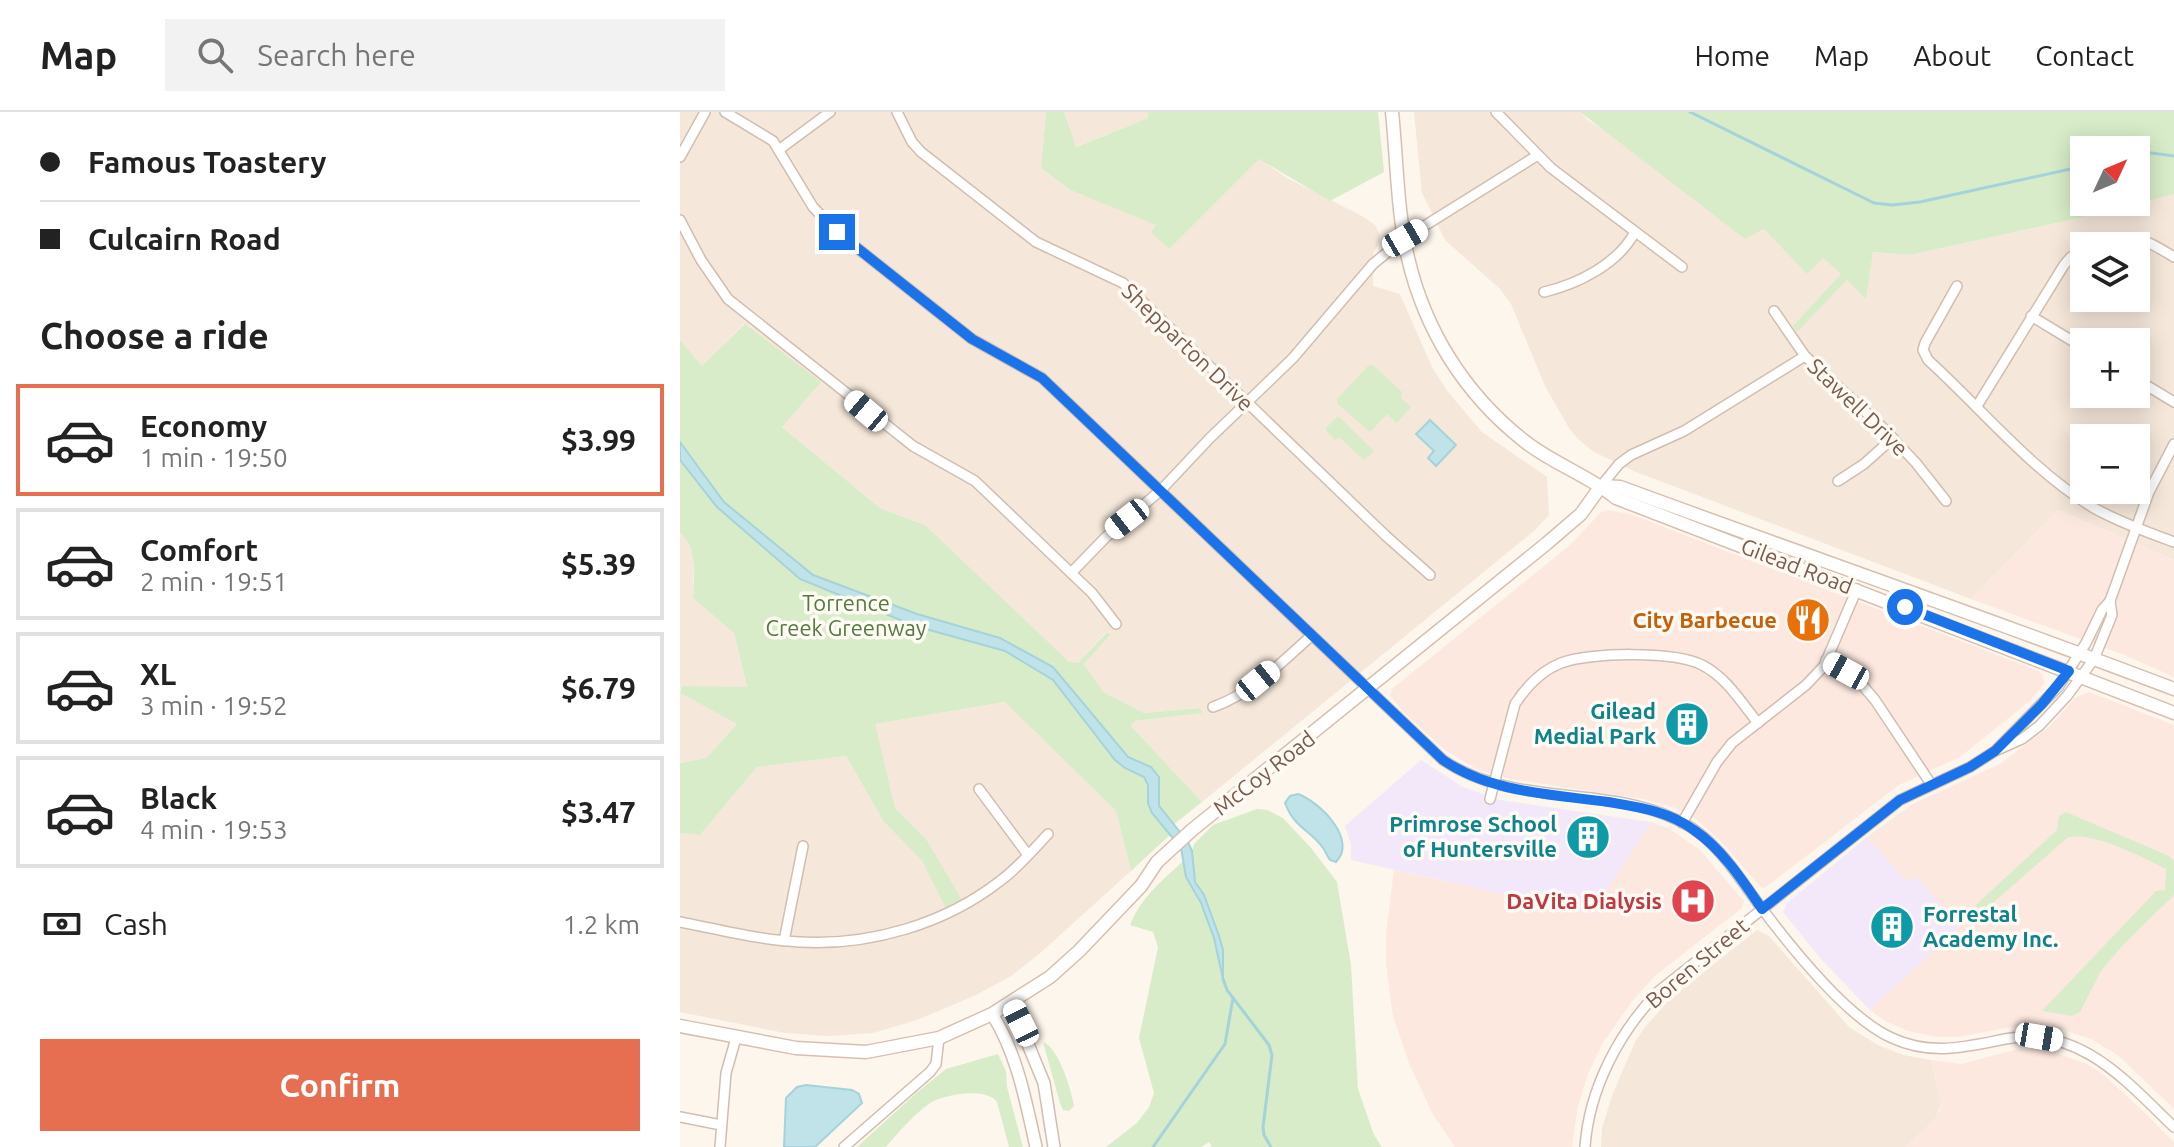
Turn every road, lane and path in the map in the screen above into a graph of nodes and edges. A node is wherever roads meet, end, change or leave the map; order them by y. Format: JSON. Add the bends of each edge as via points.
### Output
{"nodes":[{"id":1,"x":705,"y":112,"type":"edge"},
{"id":2,"x":725,"y":112,"type":"edge"},
{"id":3,"x":830,"y":112,"type":"edge"},
{"id":4,"x":897,"y":112,"type":"edge"},
{"id":5,"x":1392,"y":112,"type":"edge"},
{"id":6,"x":1496,"y":112,"type":"edge"},
{"id":7,"x":780,"y":149,"type":"junction"},
{"id":8,"x":1538,"y":155,"type":"junction"},
{"id":9,"x":680,"y":157,"type":"edge"},
{"id":10,"x":680,"y":220,"type":"edge"},
{"id":11,"x":1635,"y":232,"type":"junction"},
{"id":12,"x":1405,"y":238,"type":"junction"},
{"id":13,"x":2150,"y":244,"type":"edge"},
{"id":14,"x":2174,"y":257,"type":"edge"},
{"id":15,"x":2070,"y":258,"type":"edge"},
{"id":16,"x":1682,"y":267,"type":"dead end"},
{"id":17,"x":1957,"y":286,"type":"dead end"},
{"id":18,"x":1544,"y":292,"type":"dead end"},
{"id":19,"x":1774,"y":311,"type":"dead end"},
{"id":20,"x":2031,"y":316,"type":"junction"},
{"id":21,"x":2070,"y":340,"type":"edge"},
{"id":22,"x":1805,"y":356,"type":"junction"},
{"id":23,"x":2150,"y":387,"type":"edge"},
{"id":24,"x":1246,"y":402,"type":"junction"},
{"id":25,"x":2174,"y":402,"type":"edge"},
{"id":26,"x":1977,"y":406,"type":"junction"},
{"id":27,"x":1893,"y":438,"type":"junction"},
{"id":28,"x":2174,"y":444,"type":"edge"},
{"id":29,"x":1838,"y":481,"type":"dead end"},
{"id":30,"x":1601,"y":486,"type":"junction"},
{"id":31,"x":1161,"y":490,"type":"junction"},
{"id":32,"x":1946,"y":501,"type":"dead end"},
{"id":33,"x":2137,"y":528,"type":"junction"},
{"id":34,"x":2174,"y":542,"type":"edge"},
{"id":35,"x":1071,"y":573,"type":"junction"},
{"id":36,"x":1430,"y":575,"type":"dead end"},
{"id":37,"x":1857,"y":589,"type":"junction"},
{"id":38,"x":2110,"y":601,"type":"junction"},
{"id":39,"x":1116,"y":624,"type":"dead end"},
{"id":40,"x":1311,"y":636,"type":"junction"},
{"id":41,"x":2080,"y":654,"type":"junction"},
{"id":42,"x":2094,"y":659,"type":"junction"},
{"id":43,"x":1826,"y":660,"type":"junction"},
{"id":44,"x":2069,"y":671,"type":"junction"},
{"id":45,"x":2083,"y":677,"type":"junction"},
{"id":46,"x":2174,"y":689,"type":"edge"},
{"id":47,"x":1369,"y":690,"type":"junction"},
{"id":48,"x":1213,"y":707,"type":"dead end"},
{"id":49,"x":2174,"y":713,"type":"edge"},
{"id":50,"x":1758,"y":723,"type":"junction"},
{"id":51,"x":1995,"y":751,"type":"junction"},
{"id":52,"x":1492,"y":784,"type":"junction"},
{"id":53,"x":1931,"y":784,"type":"junction"},
{"id":54,"x":979,"y":789,"type":"dead end"},
{"id":55,"x":1490,"y":799,"type":"dead end"},
{"id":56,"x":1682,"y":823,"type":"junction"},
{"id":57,"x":1048,"y":834,"type":"dead end"},
{"id":58,"x":803,"y":846,"type":"dead end"},
{"id":59,"x":1028,"y":855,"type":"junction"},
{"id":60,"x":1762,"y":909,"type":"junction"},
{"id":61,"x":680,"y":922,"type":"edge"},
{"id":62,"x":784,"y":941,"type":"junction"},
{"id":63,"x":1011,"y":1003,"type":"junction"},
{"id":64,"x":992,"y":1014,"type":"junction"},
{"id":65,"x":680,"y":1026,"type":"edge"},
{"id":66,"x":736,"y":1038,"type":"junction"},
{"id":67,"x":939,"y":1038,"type":"junction"},
{"id":68,"x":680,"y":1117,"type":"edge"},
{"id":69,"x":721,"y":1125,"type":"junction"},
{"id":70,"x":2174,"y":1127,"type":"edge"},
{"id":71,"x":720,"y":1147,"type":"edge"},
{"id":72,"x":844,"y":1147,"type":"edge"},
{"id":73,"x":1036,"y":1147,"type":"edge"},
{"id":74,"x":1054,"y":1147,"type":"edge"},
{"id":75,"x":1585,"y":1147,"type":"edge"}],
"edges":[{"from":1,"to":9,"type":"street"},
{"from":2,"to":7,"type":"street"},
{"from":3,"to":7,"type":"street"},
{"from":4,"to":24,"type":"street","name":"Shepparton Drive","via":[[921,152],[1036,242],[1123,283]]},
{"from":5,"to":12,"type":"main road","name":"Gilead Road"},
{"from":6,"to":8,"type":"street"},
{"from":7,"to":31,"type":"street","via":[[813,207],[837,232],[972,339],[1042,378]]},
{"from":8,"to":11,"type":"street"},
{"from":8,"to":12,"type":"street"},
{"from":10,"to":35,"type":"street","via":[[728,299],[913,446],[975,481]]},
{"from":11,"to":16,"type":"street"},
{"from":11,"to":18,"type":"street","via":[[1600,268]]},
{"from":12,"to":24,"type":"street","via":[[1373,264],[1293,358]]},
{"from":12,"to":30,"type":"main road","name":"Gilead Road","via":[[1428,319],[1482,404],[1526,443]]},
{"from":13,"to":14,"type":"street"},
{"from":15,"to":20,"type":"street"},
{"from":17,"to":26,"type":"street","via":[[1923,350]]},
{"from":19,"to":22,"type":"street","name":"Stawell Drive"},
{"from":20,"to":21,"type":"street"},
{"from":20,"to":26,"type":"street"},
{"from":22,"to":27,"type":"street","name":"Stawell Drive"},
{"from":22,"to":30,"type":"street","name":"McCoy Road","via":[[1684,431],[1631,455]]},
{"from":23,"to":25,"type":"street"},
{"from":24,"to":31,"type":"street"},
{"from":24,"to":36,"type":"street","name":"Shepparton Drive"},
{"from":26,"to":33,"type":"street","via":[[2080,498]]},
{"from":27,"to":29,"type":"street"},
{"from":27,"to":32,"type":"street","name":"Stawell Drive"},
{"from":28,"to":33,"type":"street","name":"Boren Street","via":[[2154,479]]},
{"from":30,"to":37,"type":"main road","name":"Gilead Road","via":[[1616,498]]},
{"from":30,"to":41,"type":"main road","name":"Gilead Road","via":[[1620,487]]},
{"from":30,"to":47,"type":"main road","name":"McCoy Road","via":[[1581,514]]},
{"from":31,"to":35,"type":"street"},
{"from":31,"to":40,"type":"street"},
{"from":33,"to":34,"type":"street"},
{"from":33,"to":38,"type":"street","name":"Boren Street"},
{"from":35,"to":39,"type":"street"},
{"from":37,"to":43,"type":"street"},
{"from":37,"to":44,"type":"main road","name":"Gilead Road"},
{"from":38,"to":41,"type":"street","name":"Boren Street"},
{"from":38,"to":42,"type":"street","name":"Boren Street","via":[[2112,615]]},
{"from":40,"to":47,"type":"street"},
{"from":40,"to":48,"type":"street","via":[[1235,698]]},
{"from":41,"to":42,"type":"main road","name":"Gilead Road"},
{"from":41,"to":44,"type":"street","name":"Boren Street"},
{"from":42,"to":45,"type":"street","name":"Boren Street"},
{"from":42,"to":46,"type":"main road","name":"Gilead Road"},
{"from":43,"to":50,"type":"street","via":[[1806,685]]},
{"from":43,"to":53,"type":"street","via":[[1858,680],[1875,700]]},
{"from":44,"to":45,"type":"main road","name":"Gilead Road"},
{"from":44,"to":51,"type":"street","name":"Boren Street"},
{"from":45,"to":49,"type":"main road","name":"Gilead Road"},
{"from":45,"to":51,"type":"street","name":"Boren Street","via":[[2039,726]]},
{"from":47,"to":52,"type":"street","via":[[1443,760]]},
{"from":47,"to":63,"type":"main road","name":"McCoy Road","via":[[1171,848],[1079,951]]},
{"from":50,"to":52,"type":"street","via":[[1721,678],[1692,661],[1614,656],[1572,660],[1548,669],[1524,691],[1509,721]]},
{"from":50,"to":56,"type":"street","via":[[1717,762]]},
{"from":51,"to":53,"type":"street","name":"Boren Street"},
{"from":52,"to":55,"type":"street"},
{"from":52,"to":56,"type":"street","via":[[1638,807]]},
{"from":53,"to":60,"type":"street","name":"Boren Street","via":[[1900,800]]},
{"from":54,"to":59,"type":"street"},
{"from":56,"to":60,"type":"street","via":[[1716,849]]},
{"from":57,"to":59,"type":"street"},
{"from":58,"to":62,"type":"street"},
{"from":59,"to":62,"type":"street","via":[[976,898],[930,921],[857,940]]},
{"from":60,"to":70,"type":"street","via":[[1847,1007],[1878,1031],[1938,1050],[2027,1036],[2069,1043],[2103,1060]]},
{"from":60,"to":75,"type":"street","name":"Boren Street","via":[[1673,978],[1641,1010],[1603,1076]]},
{"from":61,"to":62,"type":"street"},
{"from":63,"to":64,"type":"main road","name":"McCoy Road"},
{"from":63,"to":74,"type":"street","via":[[1044,1083]]},
{"from":64,"to":67,"type":"main road","name":"McCoy Road"},
{"from":64,"to":73,"type":"street","via":[[1024,1094]]},
{"from":65,"to":66,"type":"main road","name":"McCoy Road"},
{"from":66,"to":67,"type":"main road","name":"McCoy Road","via":[[843,1052]]},
{"from":66,"to":69,"type":"street"},
{"from":67,"to":72,"type":"street","via":[[930,1072]]},
{"from":68,"to":69,"type":"street"},
{"from":69,"to":71,"type":"street"}]}
